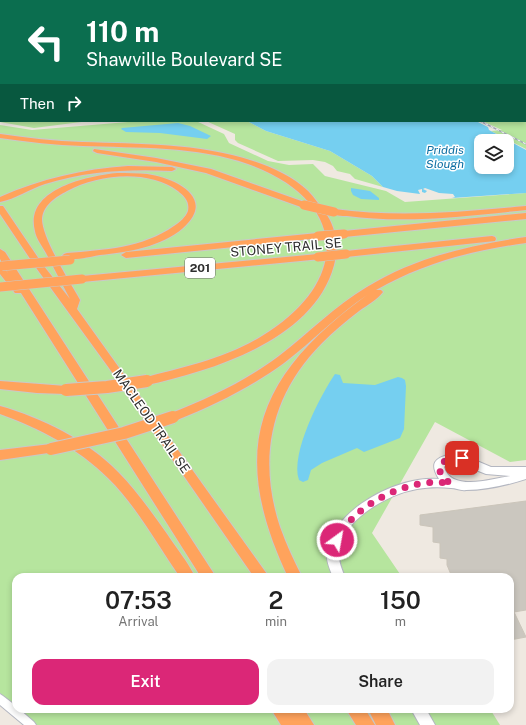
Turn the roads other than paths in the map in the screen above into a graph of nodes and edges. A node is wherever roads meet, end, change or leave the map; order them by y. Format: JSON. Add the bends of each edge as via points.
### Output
{"nodes":[{"id":1,"x":0,"y":137,"type":"edge"},
{"id":2,"x":0,"y":200,"type":"edge"},
{"id":3,"x":301,"y":204,"type":"junction"},
{"id":4,"x":0,"y":208,"type":"edge"},
{"id":5,"x":526,"y":208,"type":"edge"},
{"id":6,"x":526,"y":216,"type":"edge"},
{"id":7,"x":526,"y":236,"type":"edge"},
{"id":8,"x":526,"y":240,"type":"edge"},
{"id":9,"x":0,"y":252,"type":"edge"},
{"id":10,"x":68,"y":258,"type":"junction"},
{"id":11,"x":424,"y":264,"type":"junction"},
{"id":12,"x":1,"y":267,"type":"edge"},
{"id":13,"x":0,"y":287,"type":"edge"},
{"id":14,"x":33,"y":304,"type":"junction"},
{"id":15,"x":72,"y":309,"type":"junction"},
{"id":16,"x":0,"y":385,"type":"edge"},
{"id":17,"x":0,"y":410,"type":"edge"},
{"id":18,"x":0,"y":455,"type":"edge"},
{"id":19,"x":526,"y":471,"type":"edge"},
{"id":20,"x":526,"y":475,"type":"edge"},
{"id":21,"x":451,"y":484,"type":"junction"},
{"id":22,"x":185,"y":573,"type":"edge"},
{"id":23,"x":206,"y":573,"type":"edge"},
{"id":24,"x":259,"y":573,"type":"edge"},
{"id":25,"x":293,"y":573,"type":"edge"},
{"id":26,"x":337,"y":573,"type":"edge"},
{"id":27,"x":0,"y":699,"type":"edge"},
{"id":28,"x":12,"y":709,"type":"edge"},
{"id":29,"x":16,"y":713,"type":"edge"},
{"id":30,"x":283,"y":713,"type":"edge"},
{"id":31,"x":297,"y":713,"type":"edge"},
{"id":32,"x":358,"y":713,"type":"edge"},
{"id":33,"x":379,"y":713,"type":"edge"},
{"id":34,"x":420,"y":713,"type":"edge"},
{"id":35,"x":30,"y":725,"type":"edge"},
{"id":36,"x":291,"y":725,"type":"edge"},
{"id":37,"x":305,"y":725,"type":"edge"},
{"id":38,"x":366,"y":725,"type":"edge"},
{"id":39,"x":386,"y":725,"type":"edge"},
{"id":40,"x":428,"y":725,"type":"edge"}],
"edges":[{"from":1,"to":3,"type":"highway","via":[[198,168]]},
{"from":1,"to":16,"type":"highway","bridge":true,"via":[[77,144],[175,148],[222,155],[256,165],[285,178],[308,196],[322,213],[332,238],[331,262],[318,290],[300,312],[271,334],[241,351],[198,368],[147,381],[114,386],[66,390]]},
{"from":2,"to":3,"type":"highway","via":[[41,183],[72,174],[149,167],[205,175]]},
{"from":3,"to":5,"type":"highway","bridge":true,"via":[[334,212],[398,217]]},
{"from":4,"to":15,"type":"highway","name":"MACLEOD TRAIL SE"},
{"from":6,"to":10,"type":"highway","name":"STONEY TRAIL SE","number":"201","bridge":true},
{"from":7,"to":13,"type":"highway","name":"STONEY TRAIL SE","number":"201","bridge":true},
{"from":8,"to":11,"type":"highway","via":[[472,250]]},
{"from":9,"to":14,"type":"highway"},
{"from":10,"to":12,"type":"highway","name":"STONEY TRAIL SE","number":"201","bridge":true},
{"from":10,"to":15,"type":"highway","via":[[124,249],[160,238],[180,228],[186,221],[192,207],[191,200],[184,190],[166,181],[124,175],[72,185],[44,204],[38,213],[39,232],[75,300]]},
{"from":11,"to":18,"type":"highway","bridge":true,"via":[[366,292],[288,354],[253,378],[208,403],[124,433],[51,449]]},
{"from":11,"to":25,"type":"highway","via":[[376,293],[324,336],[291,372],[274,402],[263,451],[264,490],[283,555]]},
{"from":12,"to":14,"type":"highway","via":[[19,293]]},
{"from":14,"to":23,"type":"highway"},
{"from":15,"to":24,"type":"highway","name":"MACLEOD TRAIL SE"},
{"from":17,"to":22,"type":"highway","via":[[62,435],[111,473],[150,522]]},
{"from":19,"to":21,"type":"street","via":[[486,470],[462,458],[450,458],[442,462],[439,471]]},
{"from":20,"to":21,"type":"street","via":[[474,485]]},
{"from":21,"to":26,"type":"street","via":[[439,481],[407,488],[386,496],[360,511],[342,529],[337,540],[333,553]]},
{"from":27,"to":28,"type":"street"},
{"from":29,"to":35,"type":"street"},
{"from":30,"to":36,"type":"highway"},
{"from":31,"to":37,"type":"highway"},
{"from":32,"to":38,"type":"highway"},
{"from":33,"to":39,"type":"highway"},
{"from":34,"to":40,"type":"street"}]}
